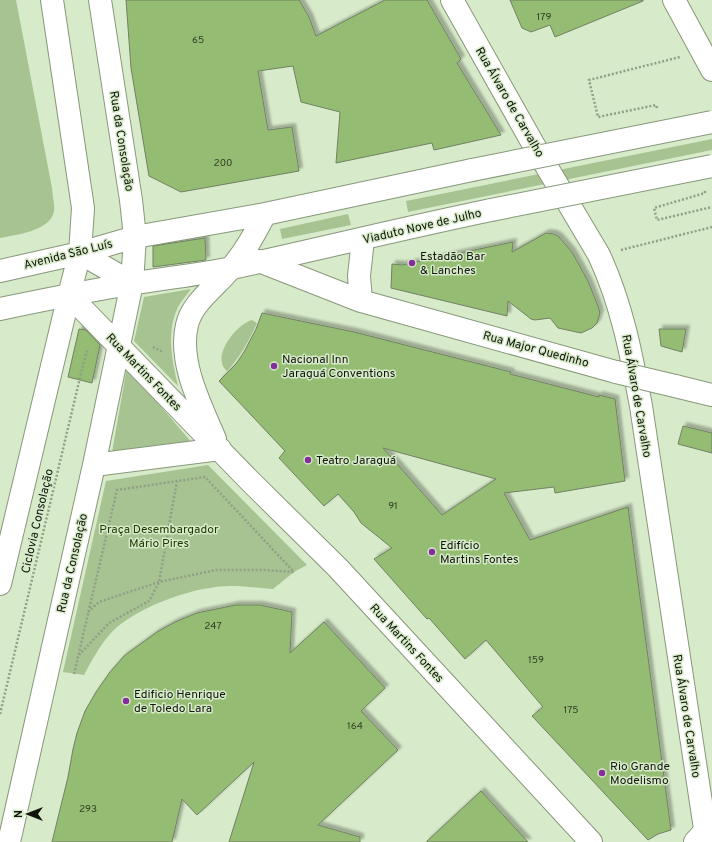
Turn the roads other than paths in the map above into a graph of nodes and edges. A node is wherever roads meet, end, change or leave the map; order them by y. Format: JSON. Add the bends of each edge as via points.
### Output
{"nodes":[{"id":1,"x":52,"y":0,"type":"edge"},
{"id":2,"x":100,"y":0,"type":"edge"},
{"id":3,"x":452,"y":0,"type":"edge"},
{"id":4,"x":674,"y":0,"type":"edge"},
{"id":5,"x":712,"y":70,"type":"edge"},
{"id":6,"x":712,"y":122,"type":"edge"},
{"id":7,"x":712,"y":166,"type":"edge"},
{"id":8,"x":265,"y":214,"type":"junction"},
{"id":9,"x":135,"y":237,"type":"junction"},
{"id":10,"x":363,"y":239,"type":"junction"},
{"id":11,"x":80,"y":253,"type":"junction"},
{"id":12,"x":259,"y":261,"type":"junction"},
{"id":13,"x":232,"y":268,"type":"junction"},
{"id":14,"x":0,"y":271,"type":"edge"},
{"id":15,"x":132,"y":284,"type":"junction"},
{"id":16,"x":69,"y":296,"type":"junction"},
{"id":17,"x":361,"y":301,"type":"junction"},
{"id":18,"x":0,"y":309,"type":"edge"},
{"id":19,"x":119,"y":346,"type":"junction"},
{"id":20,"x":712,"y":395,"type":"edge"},
{"id":21,"x":220,"y":449,"type":"junction"},
{"id":22,"x":94,"y":465,"type":"junction"},
{"id":23,"x":0,"y":584,"type":"edge"},
{"id":24,"x":702,"y":839,"type":"edge"},
{"id":25,"x":9,"y":842,"type":"edge"},
{"id":26,"x":591,"y":842,"type":"edge"}],
"edges":[{"from":1,"to":11,"type":"main road","via":[[83,208]]},
{"from":2,"to":9,"type":"main road","name":"Rua da Consolação"},
{"from":3,"to":24,"type":"main road","name":"Rua Álvaro de Carvalho","via":[[599,255],[619,304],[630,345],[641,406]]},
{"from":4,"to":5,"type":"main road"},
{"from":6,"to":8,"type":"main road","bridge":true},
{"from":7,"to":10,"type":"main road","name":"Viaduto Nove de Julho","bridge":true,"via":[[482,212]]},
{"from":8,"to":9,"type":"main road"},
{"from":8,"to":13,"type":"main road","name":"Rua Martins Fontes","via":[[256,233]]},
{"from":9,"to":11,"type":"main road","name":"Avenida São Luís"},
{"from":9,"to":15,"type":"main road","name":"Rua da Consolação"},
{"from":10,"to":12,"type":"main road","name":"Viaduto Nove de Julho"},
{"from":10,"to":17,"type":"main road","via":[[359,276]]},
{"from":11,"to":14,"type":"main road","name":"Avenida São Luís"},
{"from":11,"to":15,"type":"main road"},
{"from":11,"to":16,"type":"main road"},
{"from":12,"to":13,"type":"main road","name":"Viaduto Nove de Julho"},
{"from":12,"to":17,"type":"main road","name":"Rua Major Quedinho"},
{"from":13,"to":15,"type":"main road","name":"Viaduto Nove de Julho"},
{"from":13,"to":21,"type":"main road","name":"Rua Martins Fontes","via":[[191,314],[185,339],[189,374]]},
{"from":15,"to":16,"type":"main road"},
{"from":15,"to":19,"type":"main road","name":"Rua da Consolação"},
{"from":16,"to":18,"type":"main road"},
{"from":16,"to":19,"type":"main road","name":"Rua Martins Fontes"},
{"from":16,"to":23,"type":"main road"},
{"from":17,"to":20,"type":"main road","name":"Rua Major Quedinho","bridge":true,"via":[[616,372]]},
{"from":19,"to":21,"type":"main road","name":"Rua Martins Fontes"},
{"from":19,"to":22,"type":"main road","name":"Rua da Consolação"},
{"from":21,"to":22,"type":"main road"},
{"from":21,"to":26,"type":"main road","name":"Rua Martins Fontes","via":[[338,568]]},
{"from":22,"to":25,"type":"main road","name":"Rua da Consolação"}]}
